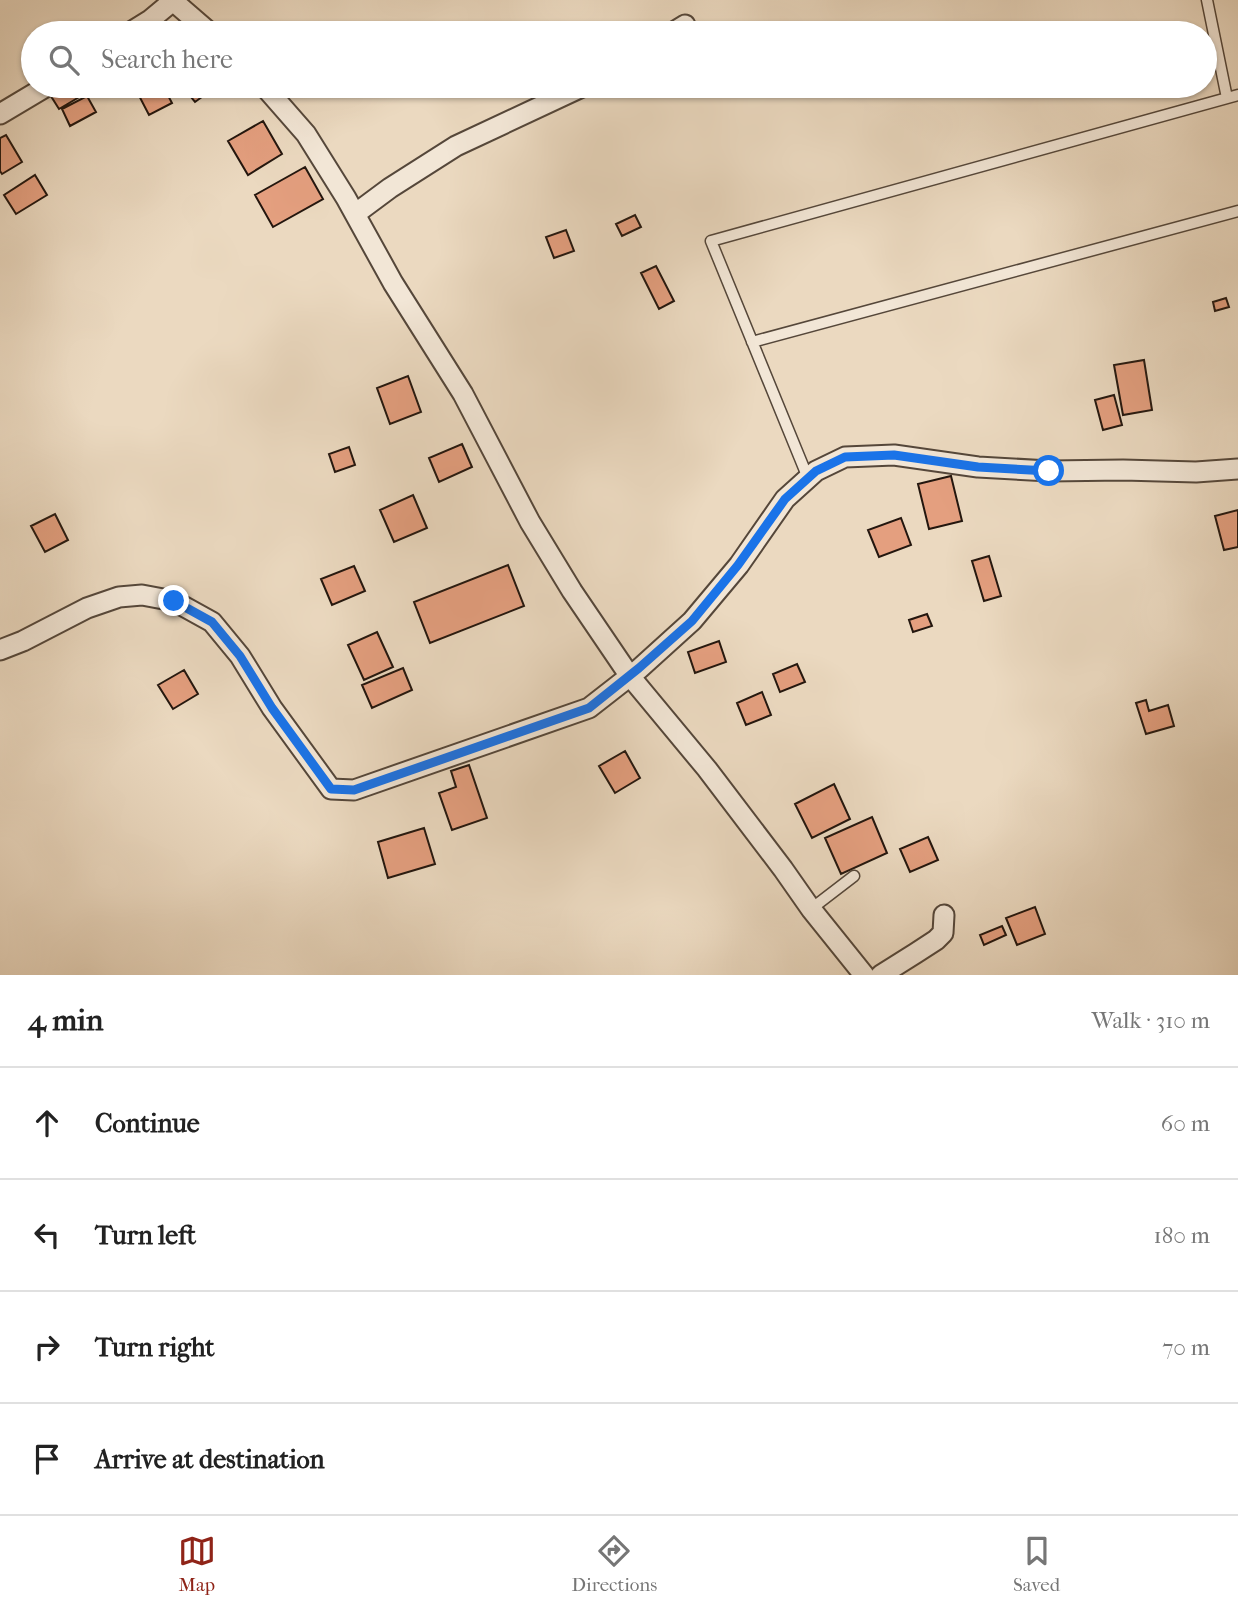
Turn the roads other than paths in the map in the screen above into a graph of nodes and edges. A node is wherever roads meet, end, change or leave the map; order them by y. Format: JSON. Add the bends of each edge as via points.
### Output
{"nodes":[{"id":1,"x":1207,"y":0,"type":"edge"},
{"id":2,"x":173,"y":1,"type":"edge"},
{"id":3,"x":148,"y":21,"type":"edge"},
{"id":4,"x":196,"y":21,"type":"edge"},
{"id":5,"x":1213,"y":21,"type":"edge"},
{"id":6,"x":1217,"y":37,"type":"edge"},
{"id":7,"x":1233,"y":97,"type":"edge"},
{"id":8,"x":27,"y":98,"type":"edge"},
{"id":9,"x":274,"y":98,"type":"edge"},
{"id":10,"x":558,"y":98,"type":"edge"},
{"id":11,"x":0,"y":114,"type":"edge"},
{"id":12,"x":364,"y":207,"type":"junction"},
{"id":13,"x":1238,"y":211,"type":"edge"},
{"id":14,"x":752,"y":342,"type":"junction"},
{"id":15,"x":1238,"y":469,"type":"edge"},
{"id":16,"x":808,"y":478,"type":"junction"},
{"id":17,"x":0,"y":650,"type":"edge"},
{"id":18,"x":634,"y":672,"type":"junction"},
{"id":19,"x":854,"y":876,"type":"dead end"},
{"id":20,"x":811,"y":909,"type":"junction"},
{"id":21,"x":944,"y":915,"type":"dead end"},
{"id":22,"x":885,"y":973,"type":"edge"},
{"id":23,"x":864,"y":975,"type":"edge"}],
"edges":[{"from":1,"to":5,"type":"lane"},
{"from":2,"to":3,"type":"street"},
{"from":2,"to":4,"type":"street"},
{"from":6,"to":7,"type":"lane"},
{"from":7,"to":14,"type":"lane","via":[[711,241]]},
{"from":8,"to":11,"type":"street"},
{"from":9,"to":12,"type":"street"},
{"from":10,"to":12,"type":"street","via":[[456,146]]},
{"from":12,"to":18,"type":"street","via":[[393,283],[463,394],[530,522],[572,590]]},
{"from":13,"to":14,"type":"lane"},
{"from":14,"to":16,"type":"lane"},
{"from":15,"to":16,"type":"street","via":[[1049,471],[866,455],[845,457]]},
{"from":16,"to":18,"type":"street","via":[[785,499],[692,621]]},
{"from":17,"to":18,"type":"street","via":[[119,597],[142,595],[174,601],[212,622],[331,789],[354,790],[589,708]]},
{"from":18,"to":20,"type":"street"},
{"from":19,"to":20,"type":"lane"},
{"from":20,"to":23,"type":"street"},
{"from":21,"to":22,"type":"street","via":[[943,933],[936,940]]}]}
